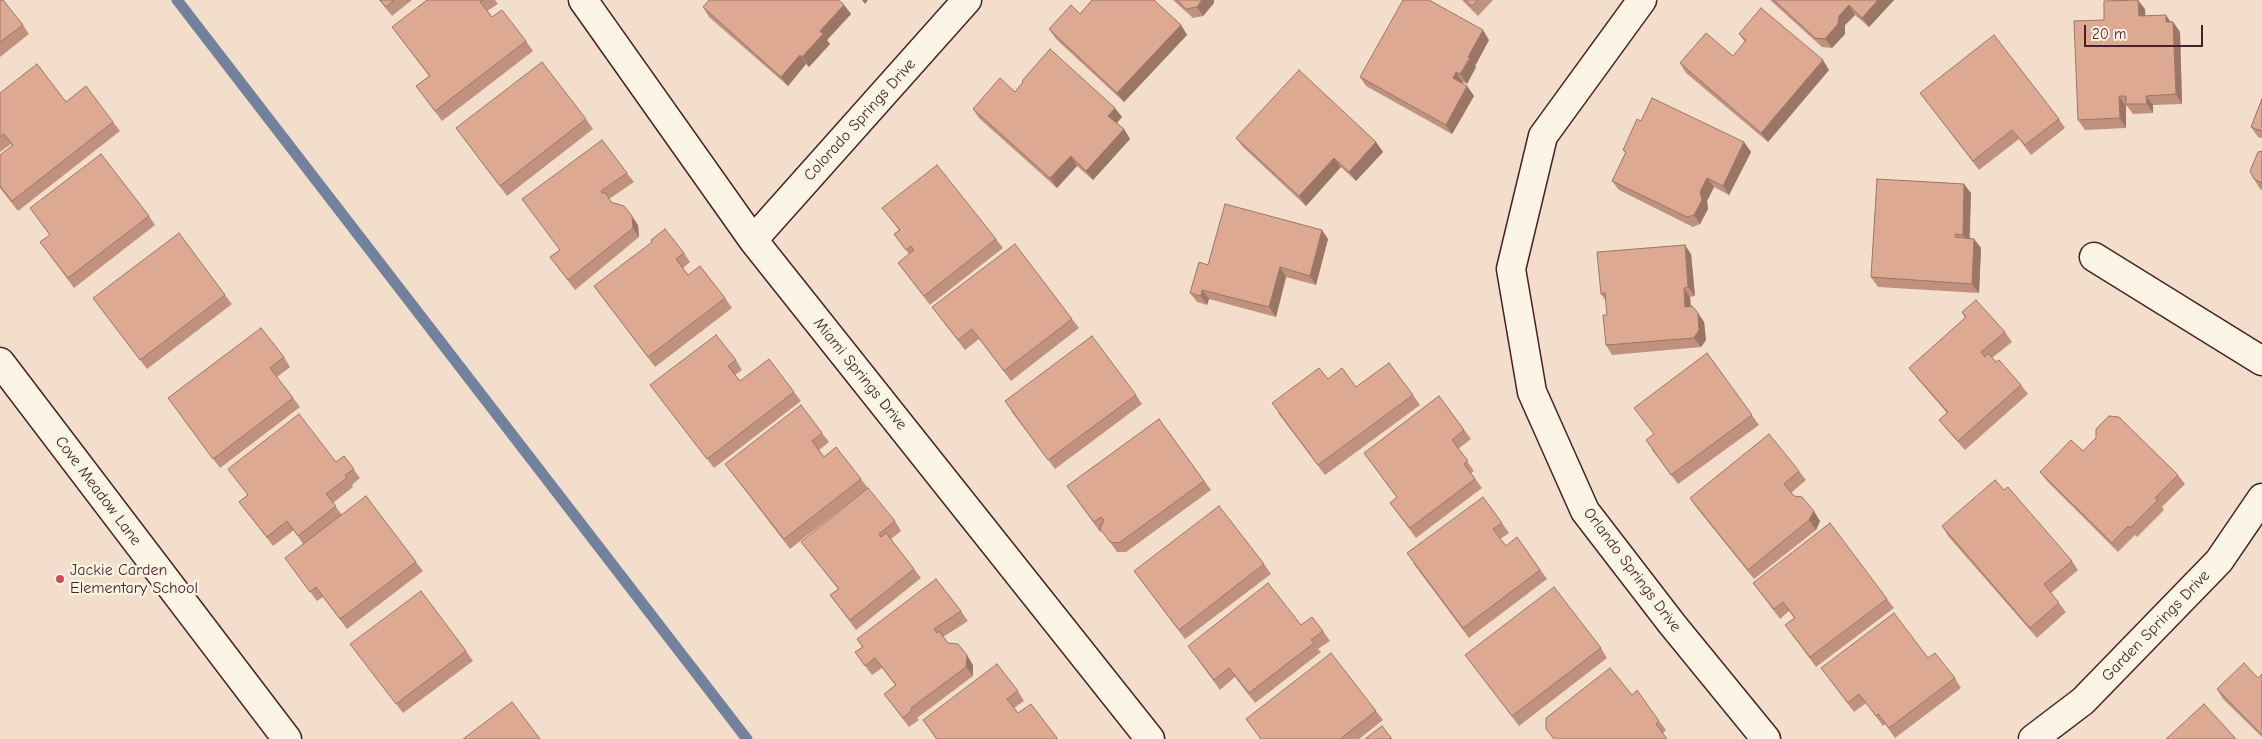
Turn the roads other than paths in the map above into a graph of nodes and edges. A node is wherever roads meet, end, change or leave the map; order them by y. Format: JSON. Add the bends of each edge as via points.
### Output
{"nodes":[{"id":1,"x":583,"y":0,"type":"edge"},
{"id":2,"x":967,"y":0,"type":"edge"},
{"id":3,"x":1642,"y":0,"type":"edge"},
{"id":4,"x":753,"y":240,"type":"junction"},
{"id":5,"x":2094,"y":257,"type":"dead end"},
{"id":6,"x":2262,"y":361,"type":"edge"},
{"id":7,"x":0,"y":362,"type":"edge"},
{"id":8,"x":2262,"y":498,"type":"edge"},
{"id":9,"x":287,"y":739,"type":"edge"},
{"id":10,"x":1150,"y":739,"type":"edge"},
{"id":11,"x":1766,"y":739,"type":"edge"},
{"id":12,"x":2033,"y":739,"type":"edge"}],
"edges":[{"from":1,"to":4,"type":"street","name":"Miami Springs Drive"},
{"from":2,"to":4,"type":"street","name":"Colorado Springs Drive"},
{"from":3,"to":11,"type":"street","name":"Orlando Springs Drive","via":[[1543,136],[1511,269],[1532,392],[1585,511]]},
{"from":4,"to":10,"type":"street","name":"Miami Springs Drive"},
{"from":5,"to":6,"type":"street"},
{"from":7,"to":9,"type":"street","name":"Cove Meadow Lane"},
{"from":8,"to":12,"type":"street","name":"Garden Springs Drive","via":[[2212,568],[2083,701]]}]}
